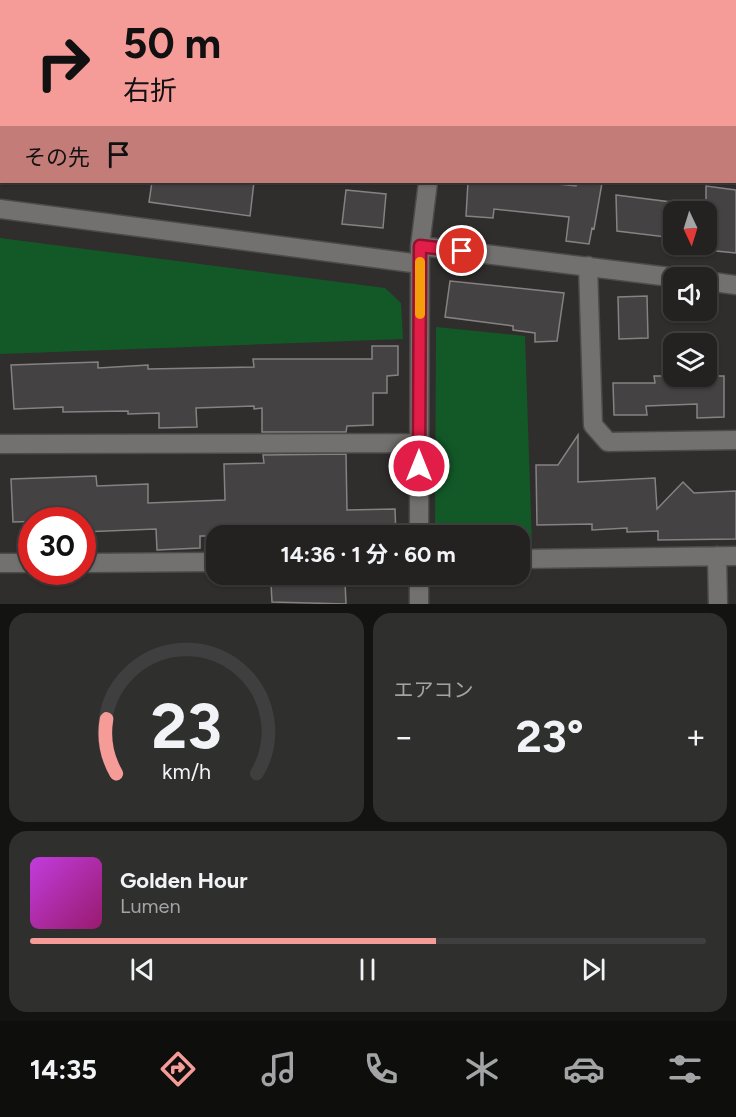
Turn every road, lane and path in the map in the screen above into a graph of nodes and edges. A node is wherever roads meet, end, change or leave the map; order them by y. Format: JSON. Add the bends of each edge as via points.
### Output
{"nodes":[{"id":1,"x":428,"y":183,"type":"edge"},
{"id":2,"x":0,"y":209,"type":"edge"},
{"id":3,"x":420,"y":255,"type":"junction"},
{"id":4,"x":588,"y":266,"type":"junction"},
{"id":5,"x":663,"y":276,"type":"edge"},
{"id":6,"x":717,"y":282,"type":"edge"},
{"id":7,"x":736,"y":285,"type":"edge"},
{"id":8,"x":736,"y":440,"type":"edge"},
{"id":9,"x":419,"y":443,"type":"junction"},
{"id":10,"x":0,"y":444,"type":"edge"},
{"id":11,"x":419,"y":525,"type":"edge"},
{"id":12,"x":717,"y":556,"type":"junction"},
{"id":13,"x":736,"y":556,"type":"edge"},
{"id":14,"x":530,"y":559,"type":"edge"},
{"id":15,"x":96,"y":562,"type":"edge"},
{"id":16,"x":206,"y":562,"type":"edge"},
{"id":17,"x":0,"y":563,"type":"edge"},
{"id":18,"x":18,"y":563,"type":"edge"},
{"id":19,"x":419,"y":585,"type":"edge"},
{"id":20,"x":419,"y":604,"type":"edge"},
{"id":21,"x":718,"y":604,"type":"edge"}],
"edges":[{"from":1,"to":3,"type":"street"},
{"from":2,"to":3,"type":"street"},
{"from":3,"to":4,"type":"street"},
{"from":3,"to":9,"type":"street"},
{"from":4,"to":5,"type":"street"},
{"from":4,"to":8,"type":"street","via":[[593,425],[608,442]]},
{"from":6,"to":7,"type":"street"},
{"from":9,"to":10,"type":"street"},
{"from":9,"to":11,"type":"street"},
{"from":12,"to":13,"type":"street"},
{"from":12,"to":14,"type":"street"},
{"from":12,"to":21,"type":"street"},
{"from":15,"to":16,"type":"street"},
{"from":17,"to":18,"type":"street"},
{"from":19,"to":20,"type":"street"}]}
